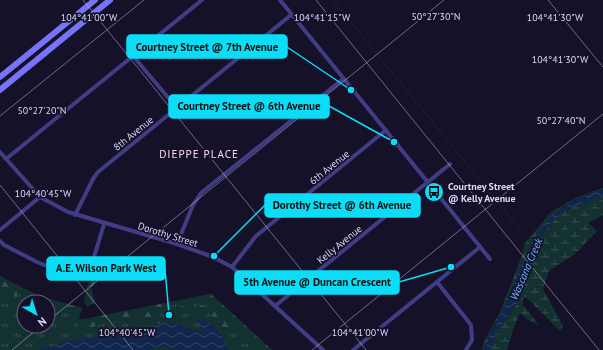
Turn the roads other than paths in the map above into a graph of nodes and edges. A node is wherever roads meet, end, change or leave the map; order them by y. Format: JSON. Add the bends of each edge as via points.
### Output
{"nodes":[{"id":1,"x":96,"y":0,"type":"edge"},
{"id":2,"x":110,"y":0,"type":"edge"},
{"id":3,"x":202,"y":0,"type":"edge"},
{"id":4,"x":280,"y":0,"type":"edge"},
{"id":5,"x":291,"y":15,"type":"junction"},
{"id":6,"x":132,"y":56,"type":"junction"},
{"id":7,"x":0,"y":77,"type":"edge"},
{"id":8,"x":343,"y":79,"type":"junction"},
{"id":9,"x":0,"y":90,"type":"edge"},
{"id":10,"x":177,"y":108,"type":"junction"},
{"id":11,"x":386,"y":130,"type":"junction"},
{"id":12,"x":0,"y":152,"type":"edge"},
{"id":13,"x":6,"y":159,"type":"junction"},
{"id":14,"x":450,"y":164,"type":"dead end"},
{"id":15,"x":427,"y":182,"type":"junction"},
{"id":16,"x":40,"y":197,"type":"junction"},
{"id":17,"x":75,"y":215,"type":"junction"},
{"id":18,"x":104,"y":224,"type":"junction"},
{"id":19,"x":0,"y":230,"type":"edge"},
{"id":20,"x":0,"y":241,"type":"edge"},
{"id":21,"x":177,"y":244,"type":"junction"},
{"id":22,"x":480,"y":247,"type":"junction"},
{"id":23,"x":490,"y":259,"type":"dead end"},
{"id":24,"x":232,"y":267,"type":"junction"},
{"id":25,"x":437,"y":282,"type":"junction"},
{"id":26,"x":275,"y":306,"type":"junction"},
{"id":27,"x":323,"y":350,"type":"edge"},
{"id":28,"x":353,"y":350,"type":"edge"},
{"id":29,"x":466,"y":350,"type":"edge"}],
"edges":[{"from":1,"to":7,"type":"main road"},
{"from":2,"to":9,"type":"main road"},
{"from":3,"to":6,"type":"street"},
{"from":4,"to":5,"type":"street"},
{"from":5,"to":8,"type":"street"},
{"from":5,"to":10,"type":"street","name":"8th Avenue"},
{"from":6,"to":10,"type":"street"},
{"from":6,"to":13,"type":"street"},
{"from":8,"to":11,"type":"street"},
{"from":8,"to":21,"type":"street","via":[[201,193],[193,205]]},
{"from":10,"to":17,"type":"street","name":"8th Avenue","via":[[98,172]]},
{"from":11,"to":15,"type":"street"},
{"from":11,"to":24,"type":"street","name":"6th Avenue","via":[[256,236]]},
{"from":12,"to":13,"type":"street","name":"Dorothy Street"},
{"from":13,"to":16,"type":"street","name":"Dorothy Street"},
{"from":14,"to":15,"type":"street","name":"Kelly Avenue"},
{"from":15,"to":22,"type":"street"},
{"from":15,"to":26,"type":"street","name":"Kelly Avenue"},
{"from":16,"to":17,"type":"street","name":"Dorothy Street"},
{"from":16,"to":19,"type":"street"},
{"from":17,"to":18,"type":"street","name":"Dorothy Street"},
{"from":18,"to":20,"type":"street","via":[[88,277],[57,270],[37,262]]},
{"from":18,"to":21,"type":"street","name":"Dorothy Street"},
{"from":21,"to":24,"type":"street","name":"Dorothy Street"},
{"from":22,"to":23,"type":"street"},
{"from":22,"to":25,"type":"street"},
{"from":24,"to":26,"type":"street","name":"Dorothy Street"},
{"from":25,"to":28,"type":"street"},
{"from":25,"to":29,"type":"street","via":[[471,325],[472,340]]},
{"from":26,"to":27,"type":"street","name":"Dorothy Street"}]}
